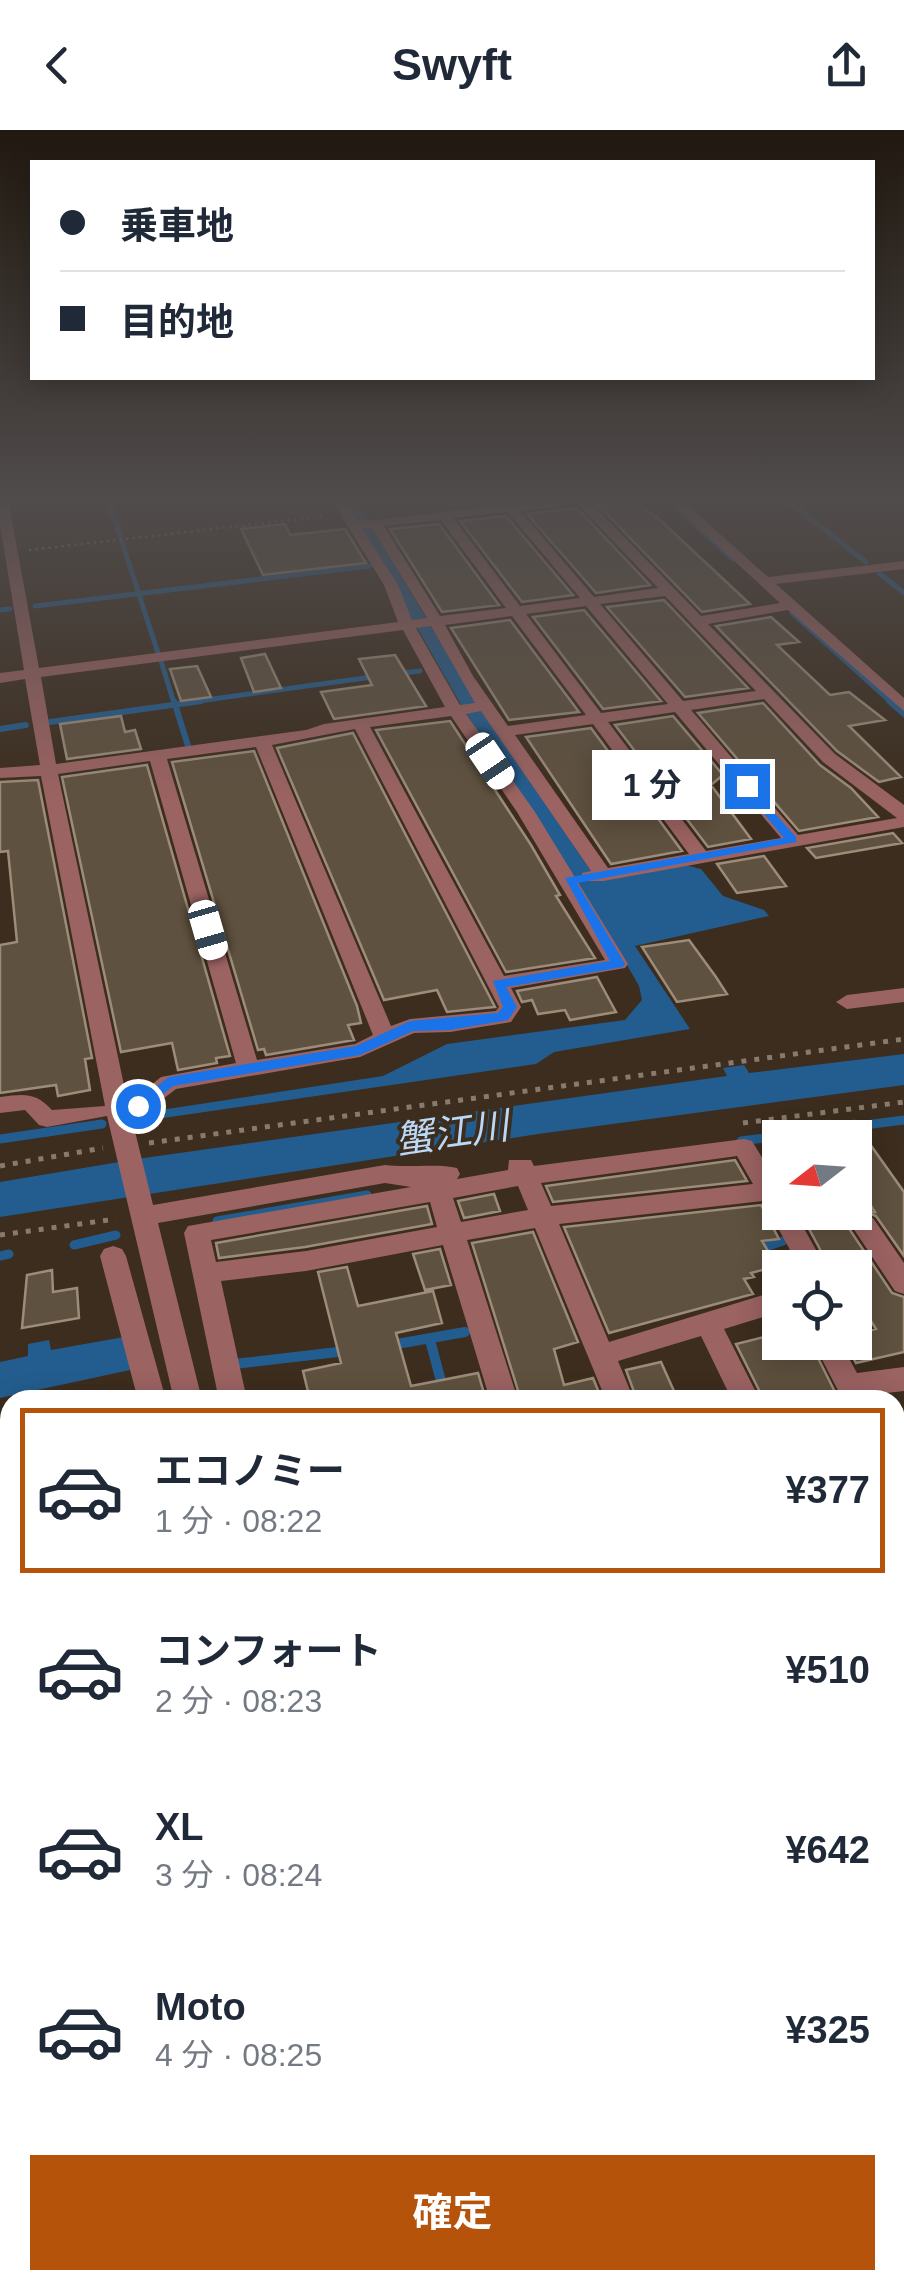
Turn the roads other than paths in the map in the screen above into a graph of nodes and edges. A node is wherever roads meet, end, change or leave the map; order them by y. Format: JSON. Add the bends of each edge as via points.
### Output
{"nodes":[{"id":1,"x":16,"y":600,"type":"edge"},
{"id":2,"x":398,"y":600,"type":"edge"},
{"id":3,"x":420,"y":600,"type":"edge"},
{"id":4,"x":508,"y":600,"type":"edge"},
{"id":5,"x":606,"y":600,"type":"edge"},
{"id":6,"x":679,"y":600,"type":"edge"},
{"id":7,"x":786,"y":600,"type":"edge"},
{"id":8,"x":590,"y":602,"type":"junction"},
{"id":9,"x":792,"y":605,"type":"junction"},
{"id":10,"x":516,"y":611,"type":"junction"},
{"id":11,"x":700,"y":620,"type":"junction"},
{"id":12,"x":433,"y":622,"type":"junction"},
{"id":13,"x":409,"y":624,"type":"junction"},
{"id":14,"x":32,"y":674,"type":"junction"},
{"id":15,"x":0,"y":678,"type":"edge"},
{"id":16,"x":768,"y":694,"type":"junction"},
{"id":17,"x":483,"y":706,"type":"junction"},
{"id":18,"x":679,"y":706,"type":"junction"},
{"id":19,"x":904,"y":706,"type":"edge"},
{"id":20,"x":458,"y":710,"type":"junction"},
{"id":21,"x":596,"y":718,"type":"junction"},
{"id":22,"x":360,"y":723,"type":"junction"},
{"id":23,"x":504,"y":732,"type":"junction"},
{"id":24,"x":262,"y":741,"type":"junction"},
{"id":25,"x":157,"y":755,"type":"junction"},
{"id":26,"x":50,"y":770,"type":"junction"},
{"id":27,"x":0,"y":773,"type":"edge"},
{"id":28,"x":904,"y":814,"type":"edge"},
{"id":29,"x":904,"y":822,"type":"edge"},
{"id":30,"x":792,"y":840,"type":"junction"},
{"id":31,"x":700,"y":856,"type":"junction"},
{"id":32,"x":600,"y":876,"type":"junction"},
{"id":33,"x":572,"y":880,"type":"junction"},
{"id":34,"x":498,"y":984,"type":"junction"},
{"id":35,"x":904,"y":995,"type":"edge"},
{"id":36,"x":847,"y":1002,"type":"dead end"},
{"id":37,"x":385,"y":1038,"type":"junction"},
{"id":38,"x":249,"y":1069,"type":"junction"},
{"id":39,"x":0,"y":1105,"type":"edge"},
{"id":40,"x":138,"y":1106,"type":"dead end"},
{"id":41,"x":98,"y":1112,"type":"dead end"},
{"id":42,"x":526,"y":1176,"type":"junction"},
{"id":43,"x":762,"y":1178,"type":"edge"},
{"id":44,"x":439,"y":1191,"type":"junction"},
{"id":45,"x":762,"y":1205,"type":"edge"},
{"id":46,"x":142,"y":1212,"type":"junction"},
{"id":47,"x":541,"y":1217,"type":"junction"},
{"id":48,"x":868,"y":1230,"type":"edge"},
{"id":49,"x":453,"y":1234,"type":"junction"},
{"id":50,"x":113,"y":1256,"type":"dead end"},
{"id":51,"x":206,"y":1273,"type":"junction"},
{"id":52,"x":904,"y":1284,"type":"edge"},
{"id":53,"x":762,"y":1306,"type":"edge"},
{"id":54,"x":708,"y":1323,"type":"junction"},
{"id":55,"x":602,"y":1356,"type":"junction"},
{"id":56,"x":836,"y":1360,"type":"edge"},
{"id":57,"x":904,"y":1379,"type":"edge"},
{"id":58,"x":149,"y":1390,"type":"edge"},
{"id":59,"x":186,"y":1390,"type":"edge"},
{"id":60,"x":230,"y":1390,"type":"edge"},
{"id":61,"x":501,"y":1390,"type":"edge"},
{"id":62,"x":616,"y":1390,"type":"edge"},
{"id":63,"x":741,"y":1390,"type":"edge"},
{"id":64,"x":851,"y":1390,"type":"edge"},
{"id":65,"x":864,"y":1390,"type":"edge"}],
"edges":[{"from":1,"to":14,"type":"street"},
{"from":2,"to":13,"type":"street"},
{"from":3,"to":12,"type":"street"},
{"from":4,"to":10,"type":"street"},
{"from":5,"to":8,"type":"street"},
{"from":6,"to":11,"type":"street"},
{"from":7,"to":9,"type":"street"},
{"from":8,"to":10,"type":"street"},
{"from":8,"to":18,"type":"street"},
{"from":9,"to":11,"type":"street"},
{"from":9,"to":19,"type":"street"},
{"from":10,"to":12,"type":"street"},
{"from":10,"to":21,"type":"street"},
{"from":11,"to":16,"type":"street"},
{"from":12,"to":13,"type":"street"},
{"from":12,"to":17,"type":"street"},
{"from":13,"to":14,"type":"street"},
{"from":13,"to":20,"type":"street"},
{"from":14,"to":15,"type":"street"},
{"from":14,"to":26,"type":"street"},
{"from":16,"to":18,"type":"street"},
{"from":16,"to":28,"type":"street","via":[[829,758]]},
{"from":17,"to":20,"type":"street"},
{"from":17,"to":23,"type":"street"},
{"from":18,"to":21,"type":"street"},
{"from":18,"to":30,"type":"street"},
{"from":20,"to":22,"type":"street"},
{"from":20,"to":33,"type":"street"},
{"from":21,"to":23,"type":"street"},
{"from":21,"to":31,"type":"street"},
{"from":22,"to":24,"type":"street"},
{"from":22,"to":34,"type":"street"},
{"from":23,"to":32,"type":"street"},
{"from":24,"to":25,"type":"street"},
{"from":24,"to":37,"type":"street"},
{"from":25,"to":26,"type":"street"},
{"from":25,"to":38,"type":"street"},
{"from":26,"to":27,"type":"street"},
{"from":26,"to":46,"type":"street"},
{"from":29,"to":30,"type":"street"},
{"from":30,"to":31,"type":"street"},
{"from":31,"to":32,"type":"street"},
{"from":32,"to":33,"type":"street"},
{"from":33,"to":34,"type":"street","via":[[618,964]]},
{"from":34,"to":37,"type":"street","via":[[510,1007],[503,1017],[410,1026]]},
{"from":35,"to":36,"type":"street"},
{"from":37,"to":38,"type":"street","via":[[360,1050]]},
{"from":38,"to":40,"type":"street","via":[[169,1082]]},
{"from":39,"to":41,"type":"street","via":[[30,1101],[47,1119]]},
{"from":42,"to":43,"type":"street","via":[[744,1147]]},
{"from":42,"to":44,"type":"street"},
{"from":42,"to":46,"type":"street","via":[[522,1166],[412,1178],[384,1174]]},
{"from":42,"to":47,"type":"street"},
{"from":44,"to":49,"type":"street"},
{"from":44,"to":51,"type":"street","via":[[197,1234]]},
{"from":45,"to":47,"type":"street"},
{"from":46,"to":59,"type":"street"},
{"from":47,"to":49,"type":"street"},
{"from":47,"to":55,"type":"street"},
{"from":48,"to":52,"type":"street"},
{"from":49,"to":51,"type":"street"},
{"from":49,"to":61,"type":"street"},
{"from":50,"to":58,"type":"street"},
{"from":51,"to":60,"type":"street"},
{"from":53,"to":54,"type":"street"},
{"from":54,"to":55,"type":"street"},
{"from":54,"to":63,"type":"street"},
{"from":55,"to":62,"type":"street"},
{"from":56,"to":64,"type":"street"},
{"from":57,"to":65,"type":"street"}]}
